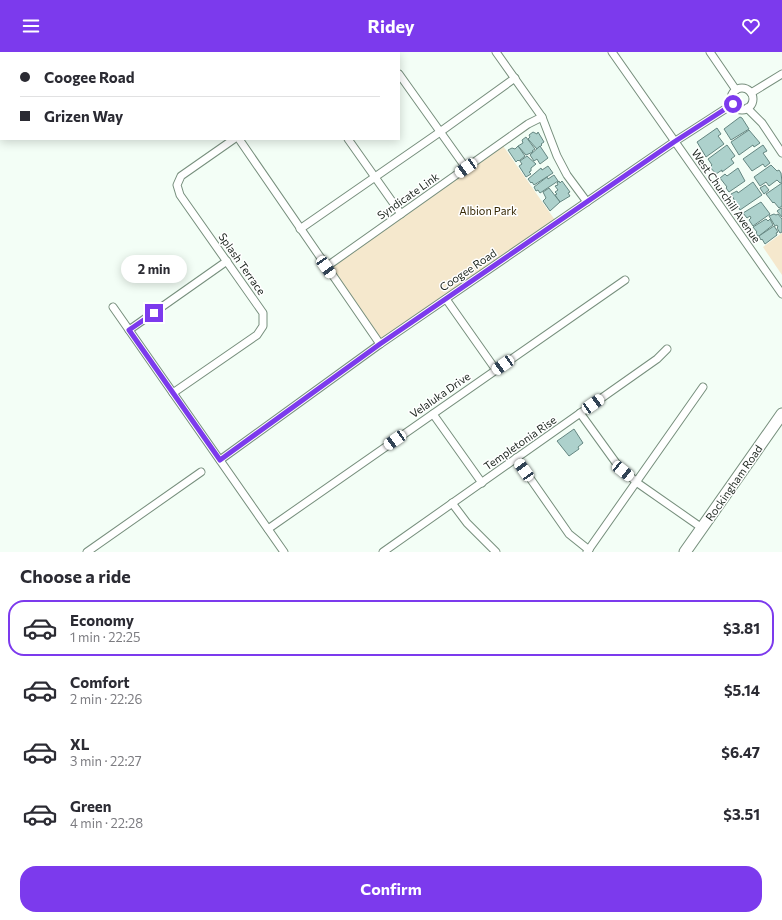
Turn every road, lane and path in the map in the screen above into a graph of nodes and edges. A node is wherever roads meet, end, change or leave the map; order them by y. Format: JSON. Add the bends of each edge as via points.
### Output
{"nodes":[{"id":1,"x":496,"y":52,"type":"edge"},
{"id":2,"x":612,"y":52,"type":"edge"},
{"id":3,"x":710,"y":52,"type":"edge"},
{"id":4,"x":782,"y":74,"type":"edge"},
{"id":5,"x":400,"y":75,"type":"edge"},
{"id":6,"x":515,"y":78,"type":"junction"},
{"id":7,"x":736,"y":90,"type":"junction"},
{"id":8,"x":751,"y":93,"type":"junction"},
{"id":9,"x":733,"y":104,"type":"junction"},
{"id":10,"x":748,"y":108,"type":"junction"},
{"id":11,"x":542,"y":117,"type":"junction"},
{"id":12,"x":440,"y":132,"type":"junction"},
{"id":13,"x":233,"y":140,"type":"edge"},
{"id":14,"x":240,"y":140,"type":"edge"},
{"id":15,"x":349,"y":140,"type":"edge"},
{"id":16,"x":674,"y":142,"type":"junction"},
{"id":17,"x":782,"y":153,"type":"edge"},
{"id":18,"x":466,"y":168,"type":"junction"},
{"id":19,"x":375,"y":177,"type":"junction"},
{"id":20,"x":587,"y":202,"type":"junction"},
{"id":21,"x":401,"y":214,"type":"junction"},
{"id":22,"x":300,"y":229,"type":"junction"},
{"id":23,"x":226,"y":260,"type":"junction"},
{"id":24,"x":326,"y":267,"type":"junction"},
{"id":25,"x":625,"y":280,"type":"dead end"},
{"id":26,"x":782,"y":294,"type":"edge"},
{"id":27,"x":446,"y":299,"type":"junction"},
{"id":28,"x":113,"y":307,"type":"dead end"},
{"id":29,"x":129,"y":330,"type":"junction"},
{"id":30,"x":380,"y":344,"type":"junction"},
{"id":31,"x":668,"y":349,"type":"dead end"},
{"id":32,"x":496,"y":370,"type":"junction"},
{"id":33,"x":702,"y":387,"type":"dead end"},
{"id":34,"x":173,"y":392,"type":"junction"},
{"id":35,"x":580,"y":413,"type":"junction"},
{"id":36,"x":433,"y":414,"type":"junction"},
{"id":37,"x":782,"y":414,"type":"edge"},
{"id":38,"x":516,"y":458,"type":"junction"},
{"id":39,"x":220,"y":460,"type":"junction"},
{"id":40,"x":201,"y":472,"type":"dead end"},
{"id":41,"x":636,"y":482,"type":"junction"},
{"id":42,"x":482,"y":483,"type":"junction"},
{"id":43,"x":452,"y":503,"type":"junction"},
{"id":44,"x":702,"y":528,"type":"junction"},
{"id":45,"x":268,"y":529,"type":"junction"},
{"id":46,"x":588,"y":551,"type":"edge"},
{"id":47,"x":87,"y":552,"type":"edge"},
{"id":48,"x":284,"y":552,"type":"edge"},
{"id":49,"x":383,"y":552,"type":"edge"},
{"id":50,"x":496,"y":552,"type":"edge"},
{"id":51,"x":685,"y":552,"type":"edge"}],
"edges":[{"from":1,"to":6,"type":"street"},
{"from":2,"to":16,"type":"street","name":"West Churchill Avenue"},
{"from":3,"to":7,"type":"street"},
{"from":4,"to":8,"type":"street"},
{"from":5,"to":12,"type":"street"},
{"from":6,"to":11,"type":"street"},
{"from":6,"to":12,"type":"street"},
{"from":7,"to":8,"type":"street","via":[[744,88]]},
{"from":7,"to":9,"type":"street","via":[[732,95]]},
{"from":8,"to":10,"type":"street","via":[[752,102]]},
{"from":9,"to":10,"type":"street","via":[[739,109]]},
{"from":9,"to":16,"type":"street","name":"Coogee Road"},
{"from":10,"to":17,"type":"street","via":[[762,123]]},
{"from":11,"to":18,"type":"street","name":"Syndicate Link"},
{"from":11,"to":20,"type":"street","via":[[567,175]]},
{"from":12,"to":18,"type":"street"},
{"from":12,"to":19,"type":"street"},
{"from":13,"to":23,"type":"street","name":"Splash Terrace","via":[[181,176],[177,185],[180,195]]},
{"from":14,"to":22,"type":"street"},
{"from":15,"to":19,"type":"street"},
{"from":16,"to":20,"type":"street","name":"Coogee Road"},
{"from":16,"to":26,"type":"street","name":"West Churchill Avenue"},
{"from":18,"to":21,"type":"street","name":"Syndicate Link"},
{"from":19,"to":21,"type":"street"},
{"from":19,"to":22,"type":"street"},
{"from":20,"to":27,"type":"street","name":"Coogee Road"},
{"from":21,"to":24,"type":"street","name":"Syndicate Link"},
{"from":22,"to":24,"type":"street"},
{"from":23,"to":29,"type":"street"},
{"from":23,"to":34,"type":"street","name":"Splash Terrace","via":[[263,313],[263,326],[257,335]]},
{"from":24,"to":30,"type":"street"},
{"from":25,"to":32,"type":"street","name":"Velaluka Drive"},
{"from":27,"to":30,"type":"street","name":"Coogee Road"},
{"from":27,"to":32,"type":"street"},
{"from":28,"to":29,"type":"street"},
{"from":29,"to":34,"type":"street"},
{"from":30,"to":39,"type":"street","name":"Coogee Road"},
{"from":31,"to":35,"type":"street","name":"Templetonia Rise"},
{"from":32,"to":36,"type":"street","name":"Velaluka Drive"},
{"from":33,"to":41,"type":"street"},
{"from":34,"to":39,"type":"street"},
{"from":35,"to":38,"type":"street","name":"Templetonia Rise"},
{"from":35,"to":41,"type":"street","via":[[614,462]]},
{"from":36,"to":42,"type":"street"},
{"from":36,"to":45,"type":"street","name":"Velaluka Drive"},
{"from":37,"to":44,"type":"main road","name":"Rockingham Road"},
{"from":38,"to":42,"type":"street","name":"Templetonia Rise"},
{"from":38,"to":46,"type":"street","via":[[569,534]]},
{"from":39,"to":45,"type":"street"},
{"from":40,"to":47,"type":"street"},
{"from":41,"to":44,"type":"street"},
{"from":41,"to":46,"type":"street"},
{"from":42,"to":43,"type":"street","name":"Templetonia Rise"},
{"from":43,"to":49,"type":"street","name":"Templetonia Rise"},
{"from":43,"to":50,"type":"street","via":[[467,523]]},
{"from":44,"to":51,"type":"main road","name":"Rockingham Road"},
{"from":45,"to":48,"type":"street"}]}
